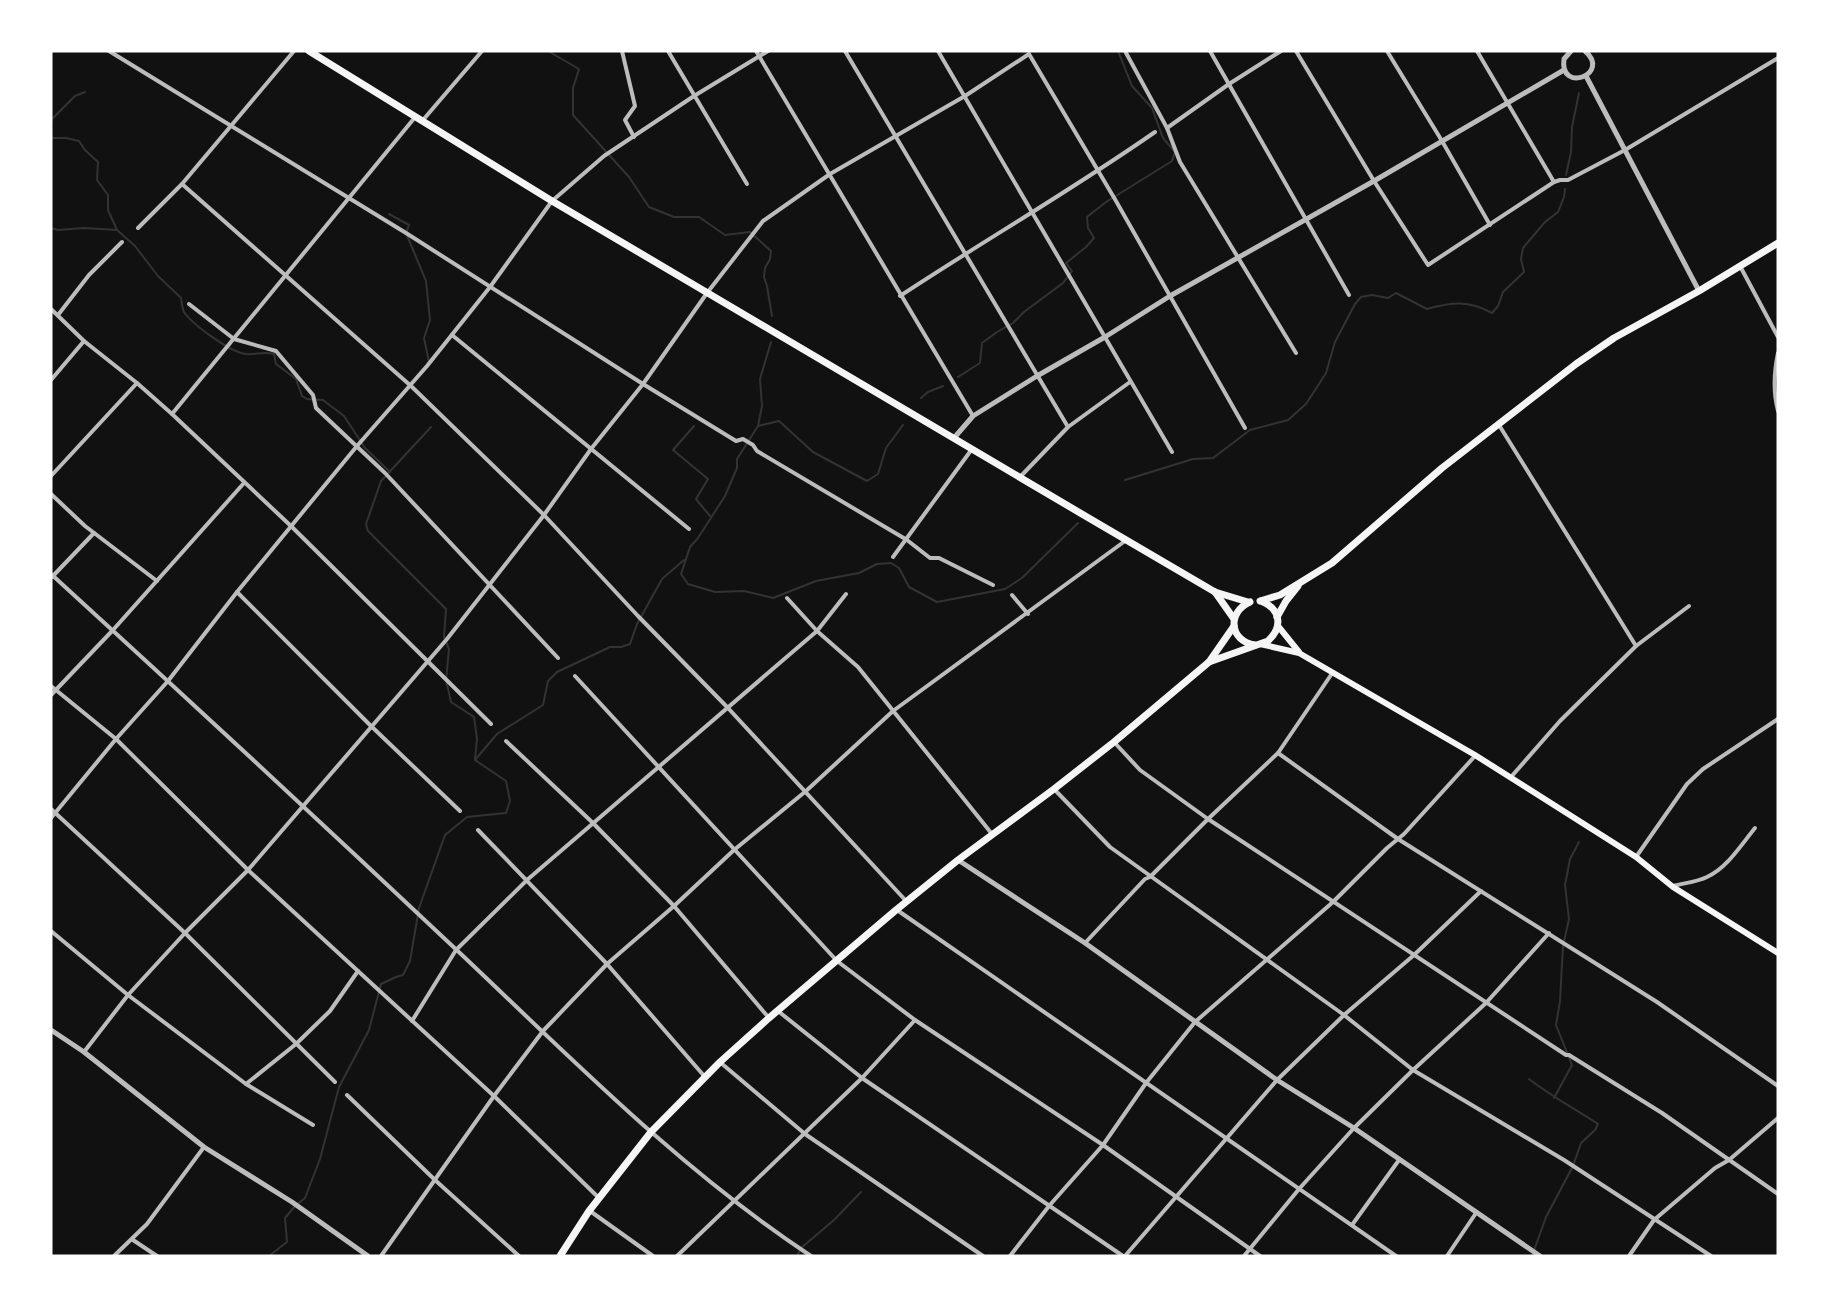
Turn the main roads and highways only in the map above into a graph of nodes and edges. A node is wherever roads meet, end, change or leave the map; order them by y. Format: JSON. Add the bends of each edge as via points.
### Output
{"nodes":[{"id":1,"x":309,"y":51,"type":"edge"},
{"id":2,"x":1778,"y":243,"type":"edge"},
{"id":3,"x":1299,"y":584,"type":"junction"},
{"id":4,"x":1215,"y":592,"type":"junction"},
{"id":5,"x":1260,"y":601,"type":"junction"},
{"id":6,"x":1248,"y":602,"type":"junction"},
{"id":7,"x":1277,"y":617,"type":"junction"},
{"id":8,"x":1234,"y":623,"type":"junction"},
{"id":9,"x":1278,"y":626,"type":"junction"},
{"id":10,"x":1257,"y":645,"type":"junction"},
{"id":11,"x":1299,"y":653,"type":"junction"},
{"id":12,"x":1209,"y":662,"type":"junction"},
{"id":13,"x":1778,"y":953,"type":"edge"},
{"id":14,"x":560,"y":1256,"type":"edge"}],
"edges":[{"from":1,"to":4,"type":"highway","via":[[552,201]]},
{"from":2,"to":3,"type":"highway","via":[[1586,357],[1413,492],[1332,563]]},
{"from":3,"to":5,"type":"highway"},
{"from":3,"to":7,"type":"highway"},
{"from":4,"to":6,"type":"highway"},
{"from":4,"to":8,"type":"highway"},
{"from":5,"to":6,"type":"highway"},
{"from":5,"to":7,"type":"highway","via":[[1268,604]]},
{"from":6,"to":8,"type":"highway","via":[[1236,612]]},
{"from":7,"to":9,"type":"highway"},
{"from":8,"to":10,"type":"highway","via":[[1242,640]]},
{"from":8,"to":12,"type":"highway"},
{"from":9,"to":10,"type":"highway","via":[[1275,635]]},
{"from":9,"to":11,"type":"main road"},
{"from":10,"to":11,"type":"main road"},
{"from":10,"to":12,"type":"highway"},
{"from":11,"to":13,"type":"main road","via":[[1475,755]]},
{"from":12,"to":14,"type":"highway","via":[[1114,742],[957,860],[720,1062],[651,1132],[589,1211]]}]}
